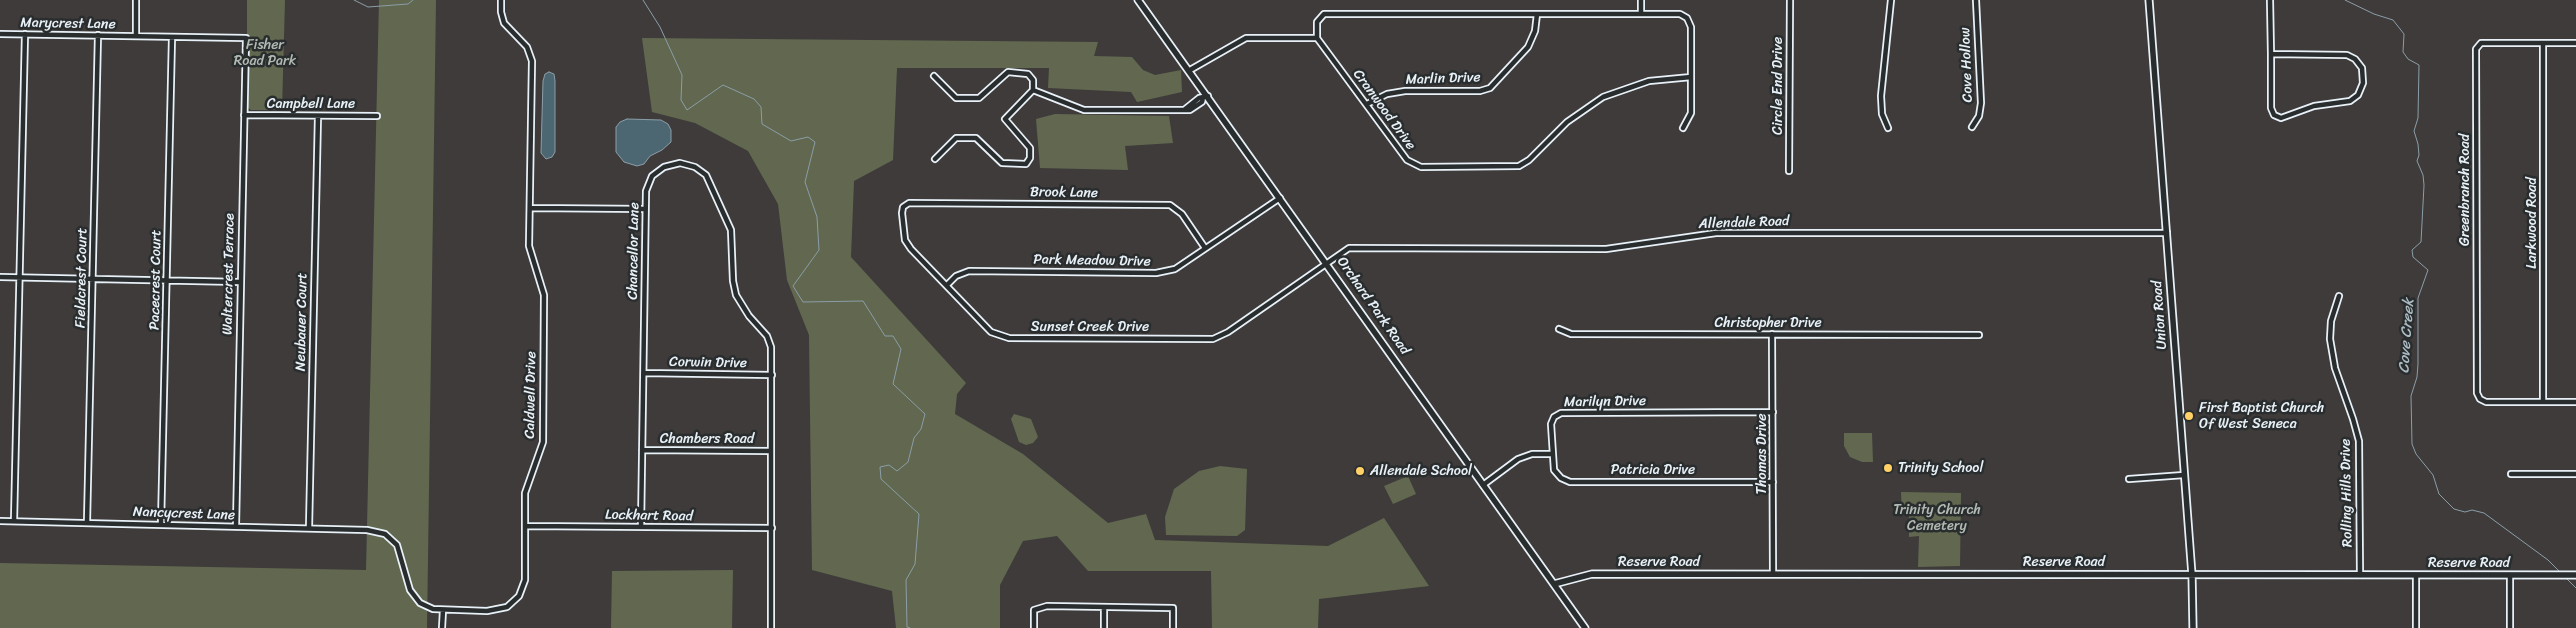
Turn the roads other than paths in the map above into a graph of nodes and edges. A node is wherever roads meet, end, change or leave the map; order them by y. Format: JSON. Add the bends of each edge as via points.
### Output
{"nodes":[{"id":1,"x":136,"y":0,"type":"edge"},
{"id":2,"x":501,"y":0,"type":"edge"},
{"id":3,"x":1138,"y":0,"type":"edge"},
{"id":4,"x":1641,"y":0,"type":"edge"},
{"id":5,"x":1790,"y":0,"type":"edge"},
{"id":6,"x":1891,"y":0,"type":"edge"},
{"id":7,"x":1976,"y":0,"type":"edge"},
{"id":8,"x":2149,"y":0,"type":"edge"},
{"id":9,"x":2270,"y":0,"type":"edge"},
{"id":10,"x":1537,"y":14,"type":"junction"},
{"id":11,"x":1641,"y":14,"type":"junction"},
{"id":12,"x":0,"y":34,"type":"edge"},
{"id":13,"x":25,"y":34,"type":"junction"},
{"id":14,"x":98,"y":35,"type":"junction"},
{"id":15,"x":136,"y":36,"type":"junction"},
{"id":16,"x":172,"y":37,"type":"junction"},
{"id":17,"x":230,"y":38,"type":"joint"},
{"id":18,"x":1317,"y":38,"type":"junction"},
{"id":19,"x":2542,"y":43,"type":"junction"},
{"id":20,"x":2576,"y":43,"type":"edge"},
{"id":21,"x":2271,"y":54,"type":"junction"},
{"id":22,"x":1190,"y":70,"type":"junction"},
{"id":23,"x":934,"y":76,"type":"dead end"},
{"id":24,"x":1691,"y":77,"type":"junction"},
{"id":25,"x":1033,"y":90,"type":"junction"},
{"id":26,"x":1206,"y":97,"type":"junction"},
{"id":27,"x":1367,"y":104,"type":"junction"},
{"id":28,"x":244,"y":115,"type":"junction"},
{"id":29,"x":318,"y":116,"type":"junction"},
{"id":30,"x":377,"y":116,"type":"dead end"},
{"id":31,"x":1972,"y":127,"type":"dead end"},
{"id":32,"x":1683,"y":128,"type":"dead end"},
{"id":33,"x":1888,"y":128,"type":"dead end"},
{"id":34,"x":935,"y":159,"type":"dead end"},
{"id":35,"x":1789,"y":171,"type":"dead end"},
{"id":36,"x":1280,"y":198,"type":"junction"},
{"id":37,"x":903,"y":207,"type":"joint"},
{"id":38,"x":530,"y":208,"type":"junction"},
{"id":39,"x":646,"y":209,"type":"junction"},
{"id":40,"x":2167,"y":234,"type":"junction"},
{"id":41,"x":1206,"y":248,"type":"junction"},
{"id":42,"x":1327,"y":263,"type":"junction"},
{"id":43,"x":0,"y":277,"type":"edge"},
{"id":44,"x":20,"y":277,"type":"junction"},
{"id":45,"x":93,"y":279,"type":"junction"},
{"id":46,"x":167,"y":280,"type":"junction"},
{"id":47,"x":240,"y":282,"type":"junction"},
{"id":48,"x":947,"y":285,"type":"junction"},
{"id":49,"x":2339,"y":296,"type":"dead end"},
{"id":50,"x":1559,"y":329,"type":"dead end"},
{"id":51,"x":1772,"y":334,"type":"junction"},
{"id":52,"x":1979,"y":335,"type":"dead end"},
{"id":53,"x":644,"y":373,"type":"junction"},
{"id":54,"x":772,"y":375,"type":"junction"},
{"id":55,"x":2543,"y":402,"type":"junction"},
{"id":56,"x":2576,"y":402,"type":"edge"},
{"id":57,"x":1773,"y":412,"type":"junction"},
{"id":58,"x":642,"y":450,"type":"junction"},
{"id":59,"x":771,"y":451,"type":"junction"},
{"id":60,"x":1552,"y":454,"type":"junction"},
{"id":61,"x":2511,"y":474,"type":"dead end"},
{"id":62,"x":2576,"y":474,"type":"edge"},
{"id":63,"x":2184,"y":475,"type":"junction"},
{"id":64,"x":2129,"y":480,"type":"dead end"},
{"id":65,"x":1773,"y":482,"type":"junction"},
{"id":66,"x":1483,"y":485,"type":"junction"},
{"id":67,"x":0,"y":521,"type":"edge"},
{"id":68,"x":14,"y":521,"type":"junction"},
{"id":69,"x":87,"y":522,"type":"junction"},
{"id":70,"x":161,"y":524,"type":"junction"},
{"id":71,"x":236,"y":526,"type":"junction"},
{"id":72,"x":526,"y":526,"type":"junction"},
{"id":73,"x":641,"y":527,"type":"junction"},
{"id":74,"x":309,"y":528,"type":"junction"},
{"id":75,"x":772,"y":528,"type":"junction"},
{"id":76,"x":367,"y":530,"type":"joint"},
{"id":77,"x":1773,"y":574,"type":"junction"},
{"id":78,"x":2192,"y":575,"type":"junction"},
{"id":79,"x":2360,"y":575,"type":"junction"},
{"id":80,"x":2416,"y":575,"type":"junction"},
{"id":81,"x":2510,"y":575,"type":"junction"},
{"id":82,"x":2576,"y":575,"type":"edge"},
{"id":83,"x":1554,"y":584,"type":"junction"},
{"id":84,"x":1104,"y":607,"type":"junction"},
{"id":85,"x":442,"y":610,"type":"junction"},
{"id":86,"x":442,"y":628,"type":"edge"},
{"id":87,"x":771,"y":628,"type":"edge"},
{"id":88,"x":1034,"y":628,"type":"edge"},
{"id":89,"x":1104,"y":628,"type":"edge"},
{"id":90,"x":1173,"y":628,"type":"edge"},
{"id":91,"x":1584,"y":628,"type":"edge"},
{"id":92,"x":2193,"y":628,"type":"edge"},
{"id":93,"x":2416,"y":628,"type":"edge"},
{"id":94,"x":2510,"y":628,"type":"edge"}],
"edges":[{"from":1,"to":15,"type":"street","name":"Marycrest Lane"},
{"from":2,"to":38,"type":"street","name":"Caldwell Drive","via":[[500,12],[504,23],[527,47],[532,61]]},
{"from":3,"to":22,"type":"main road","name":"Orchard Park Road"},
{"from":4,"to":11,"type":"street"},
{"from":5,"to":35,"type":"street","name":"Circle End Drive"},
{"from":6,"to":33,"type":"street","via":[[1881,96],[1882,114]]},
{"from":7,"to":31,"type":"street","name":"Cove Hollow","via":[[1980,103],[1979,116]]},
{"from":8,"to":40,"type":"main road","name":"Union Road"},
{"from":9,"to":21,"type":"street"},
{"from":10,"to":11,"type":"street"},
{"from":10,"to":18,"type":"street","via":[[1324,14],[1316,22]]},
{"from":10,"to":27,"type":"street","name":"Marlin Drive","via":[[1535,31],[1528,47],[1490,88],[1480,91],[1405,91],[1387,94]]},
{"from":11,"to":24,"type":"street","via":[[1680,14],[1687,18],[1691,27]]},
{"from":12,"to":13,"type":"street","name":"Marycrest Lane"},
{"from":13,"to":14,"type":"street","name":"Marycrest Lane"},
{"from":13,"to":44,"type":"street"},
{"from":14,"to":15,"type":"street","name":"Marycrest Lane"},
{"from":14,"to":45,"type":"street","name":"Fieldcrest Court"},
{"from":15,"to":16,"type":"street","name":"Marycrest Lane"},
{"from":16,"to":17,"type":"street","name":"Marycrest Lane"},
{"from":16,"to":46,"type":"street","name":"Pacecrest Court"},
{"from":17,"to":28,"type":"street","name":"Waltercrest Terrace","via":[[246,38]]},
{"from":18,"to":22,"type":"street","via":[[1246,38]]},
{"from":18,"to":27,"type":"street","name":"Cranwood Drive"},
{"from":19,"to":20,"type":"street"},
{"from":19,"to":55,"type":"street","name":"Larkwood Road"},
{"from":19,"to":55,"type":"street","name":"Greenbranch Road","via":[[2481,43],[2476,49],[2477,392],[2486,402]]},
{"from":21,"to":21,"type":"street","via":[[2271,108],[2274,115],[2281,118],[2314,106],[2350,101],[2358,95],[2364,83],[2362,68],[2347,55]]},
{"from":22,"to":26,"type":"main road","name":"Orchard Park Road"},
{"from":23,"to":25,"type":"street","via":[[956,98],[979,98],[1008,72],[1028,74],[1033,80]]},
{"from":24,"to":27,"type":"street","name":"Cranwood Drive","via":[[1649,81],[1604,97],[1567,122],[1528,160],[1515,167],[1415,166],[1407,160]]},
{"from":24,"to":32,"type":"street","via":[[1691,113]]},
{"from":25,"to":26,"type":"street","via":[[1084,110],[1184,110],[1199,98]]},
{"from":25,"to":34,"type":"street","via":[[1005,119],[1030,148],[1026,164],[1002,163],[976,138],[956,138]]},
{"from":26,"to":36,"type":"main road","name":"Orchard Park Road"},
{"from":28,"to":29,"type":"street","name":"Campbell Lane"},
{"from":28,"to":47,"type":"street","name":"Waltercrest Terrace"},
{"from":29,"to":30,"type":"street","name":"Campbell Lane"},
{"from":29,"to":74,"type":"street","name":"Neubauer Court"},
{"from":36,"to":41,"type":"street","name":"Park Meadow Drive"},
{"from":36,"to":42,"type":"main road","name":"Orchard Park Road"},
{"from":37,"to":41,"type":"street","name":"Brook Lane","via":[[909,203],[1170,205],[1182,214]]},
{"from":37,"to":48,"type":"street","name":"Sunset Creek Drive","via":[[905,240]]},
{"from":38,"to":39,"type":"street"},
{"from":38,"to":72,"type":"street","name":"Caldwell Drive","via":[[530,252],[544,295],[543,442],[525,493]]},
{"from":39,"to":53,"type":"street","name":"Chancellor Lane"},
{"from":39,"to":54,"type":"street","name":"Chancellor Lane","via":[[646,191],[652,176],[664,167],[680,163],[695,167],[706,175],[731,230],[736,295],[770,342]]},
{"from":40,"to":42,"type":"street","name":"Allendale Road","via":[[1716,233],[1606,249],[1349,248]]},
{"from":40,"to":63,"type":"main road","name":"Union Road"},
{"from":41,"to":48,"type":"street","name":"Park Meadow Drive","via":[[1175,269],[1156,273],[969,271],[956,276]]},
{"from":42,"to":48,"type":"street","name":"Sunset Creek Drive","via":[[1213,339],[1009,338],[991,332]]},
{"from":42,"to":66,"type":"main road","name":"Orchard Park Road"},
{"from":43,"to":44,"type":"street"},
{"from":44,"to":45,"type":"street"},
{"from":44,"to":68,"type":"street"},
{"from":45,"to":46,"type":"street"},
{"from":45,"to":69,"type":"street","name":"Fieldcrest Court"},
{"from":46,"to":47,"type":"street"},
{"from":46,"to":70,"type":"street","name":"Pacecrest Court"},
{"from":47,"to":71,"type":"street","name":"Waltercrest Terrace"},
{"from":49,"to":79,"type":"street","name":"Rolling Hills Drive","via":[[2331,321],[2330,339],[2335,368],[2354,419],[2358,441]]},
{"from":50,"to":51,"type":"street","name":"Christopher Drive","via":[[1571,334]]},
{"from":51,"to":52,"type":"street","name":"Christopher Drive"},
{"from":51,"to":57,"type":"street","name":"Thomas Drive"},
{"from":53,"to":54,"type":"street","name":"Corwin Drive"},
{"from":53,"to":58,"type":"street","name":"Chancellor Lane"},
{"from":54,"to":59,"type":"street","name":"Chancellor Lane"},
{"from":55,"to":56,"type":"street"},
{"from":57,"to":60,"type":"street","name":"Marilyn Drive","via":[[1561,413],[1552,420]]},
{"from":57,"to":65,"type":"street","name":"Thomas Drive"},
{"from":58,"to":59,"type":"street","name":"Chambers Road"},
{"from":58,"to":73,"type":"street","name":"Chancellor Lane"},
{"from":59,"to":75,"type":"street","name":"Chancellor Lane"},
{"from":60,"to":65,"type":"street","name":"Patricia Drive","via":[[1557,474],[1570,482]]},
{"from":60,"to":66,"type":"street","via":[[1532,454],[1518,459]]},
{"from":61,"to":62,"type":"street"},
{"from":63,"to":64,"type":"street"},
{"from":63,"to":78,"type":"main road","name":"Union Road"},
{"from":65,"to":77,"type":"street","name":"Thomas Drive"},
{"from":66,"to":83,"type":"main road","name":"Orchard Park Road"},
{"from":67,"to":68,"type":"street","name":"Nancycrest Lane"},
{"from":68,"to":69,"type":"street","name":"Nancycrest Lane"},
{"from":69,"to":70,"type":"street","name":"Nancycrest Lane"},
{"from":70,"to":71,"type":"street","name":"Nancycrest Lane"},
{"from":71,"to":74,"type":"street","name":"Nancycrest Lane"},
{"from":72,"to":73,"type":"street","name":"Lockhart Road"},
{"from":72,"to":85,"type":"street","name":"Caldwell Drive","via":[[525,580],[519,596],[507,607],[487,611]]},
{"from":73,"to":75,"type":"street","name":"Lockhart Road"},
{"from":74,"to":76,"type":"street","name":"Nancycrest Lane"},
{"from":75,"to":87,"type":"street","name":"Chancellor Lane"},
{"from":76,"to":85,"type":"street","name":"Caldwell Drive","via":[[385,534],[397,544],[410,590],[420,603]]},
{"from":77,"to":78,"type":"main road","name":"Reserve Road"},
{"from":77,"to":83,"type":"main road","name":"Reserve Road","via":[[1592,574]]},
{"from":78,"to":79,"type":"main road","name":"Reserve Road"},
{"from":78,"to":92,"type":"main road","name":"Union Road"},
{"from":79,"to":80,"type":"main road","name":"Reserve Road"},
{"from":80,"to":81,"type":"main road","name":"Reserve Road"},
{"from":80,"to":93,"type":"street"},
{"from":81,"to":82,"type":"main road","name":"Reserve Road"},
{"from":81,"to":94,"type":"street"},
{"from":83,"to":91,"type":"main road","name":"Orchard Park Road"},
{"from":84,"to":88,"type":"street","via":[[1047,606],[1034,610]]},
{"from":84,"to":89,"type":"street"},
{"from":84,"to":90,"type":"street","via":[[1173,608]]},
{"from":85,"to":86,"type":"street"}]}
